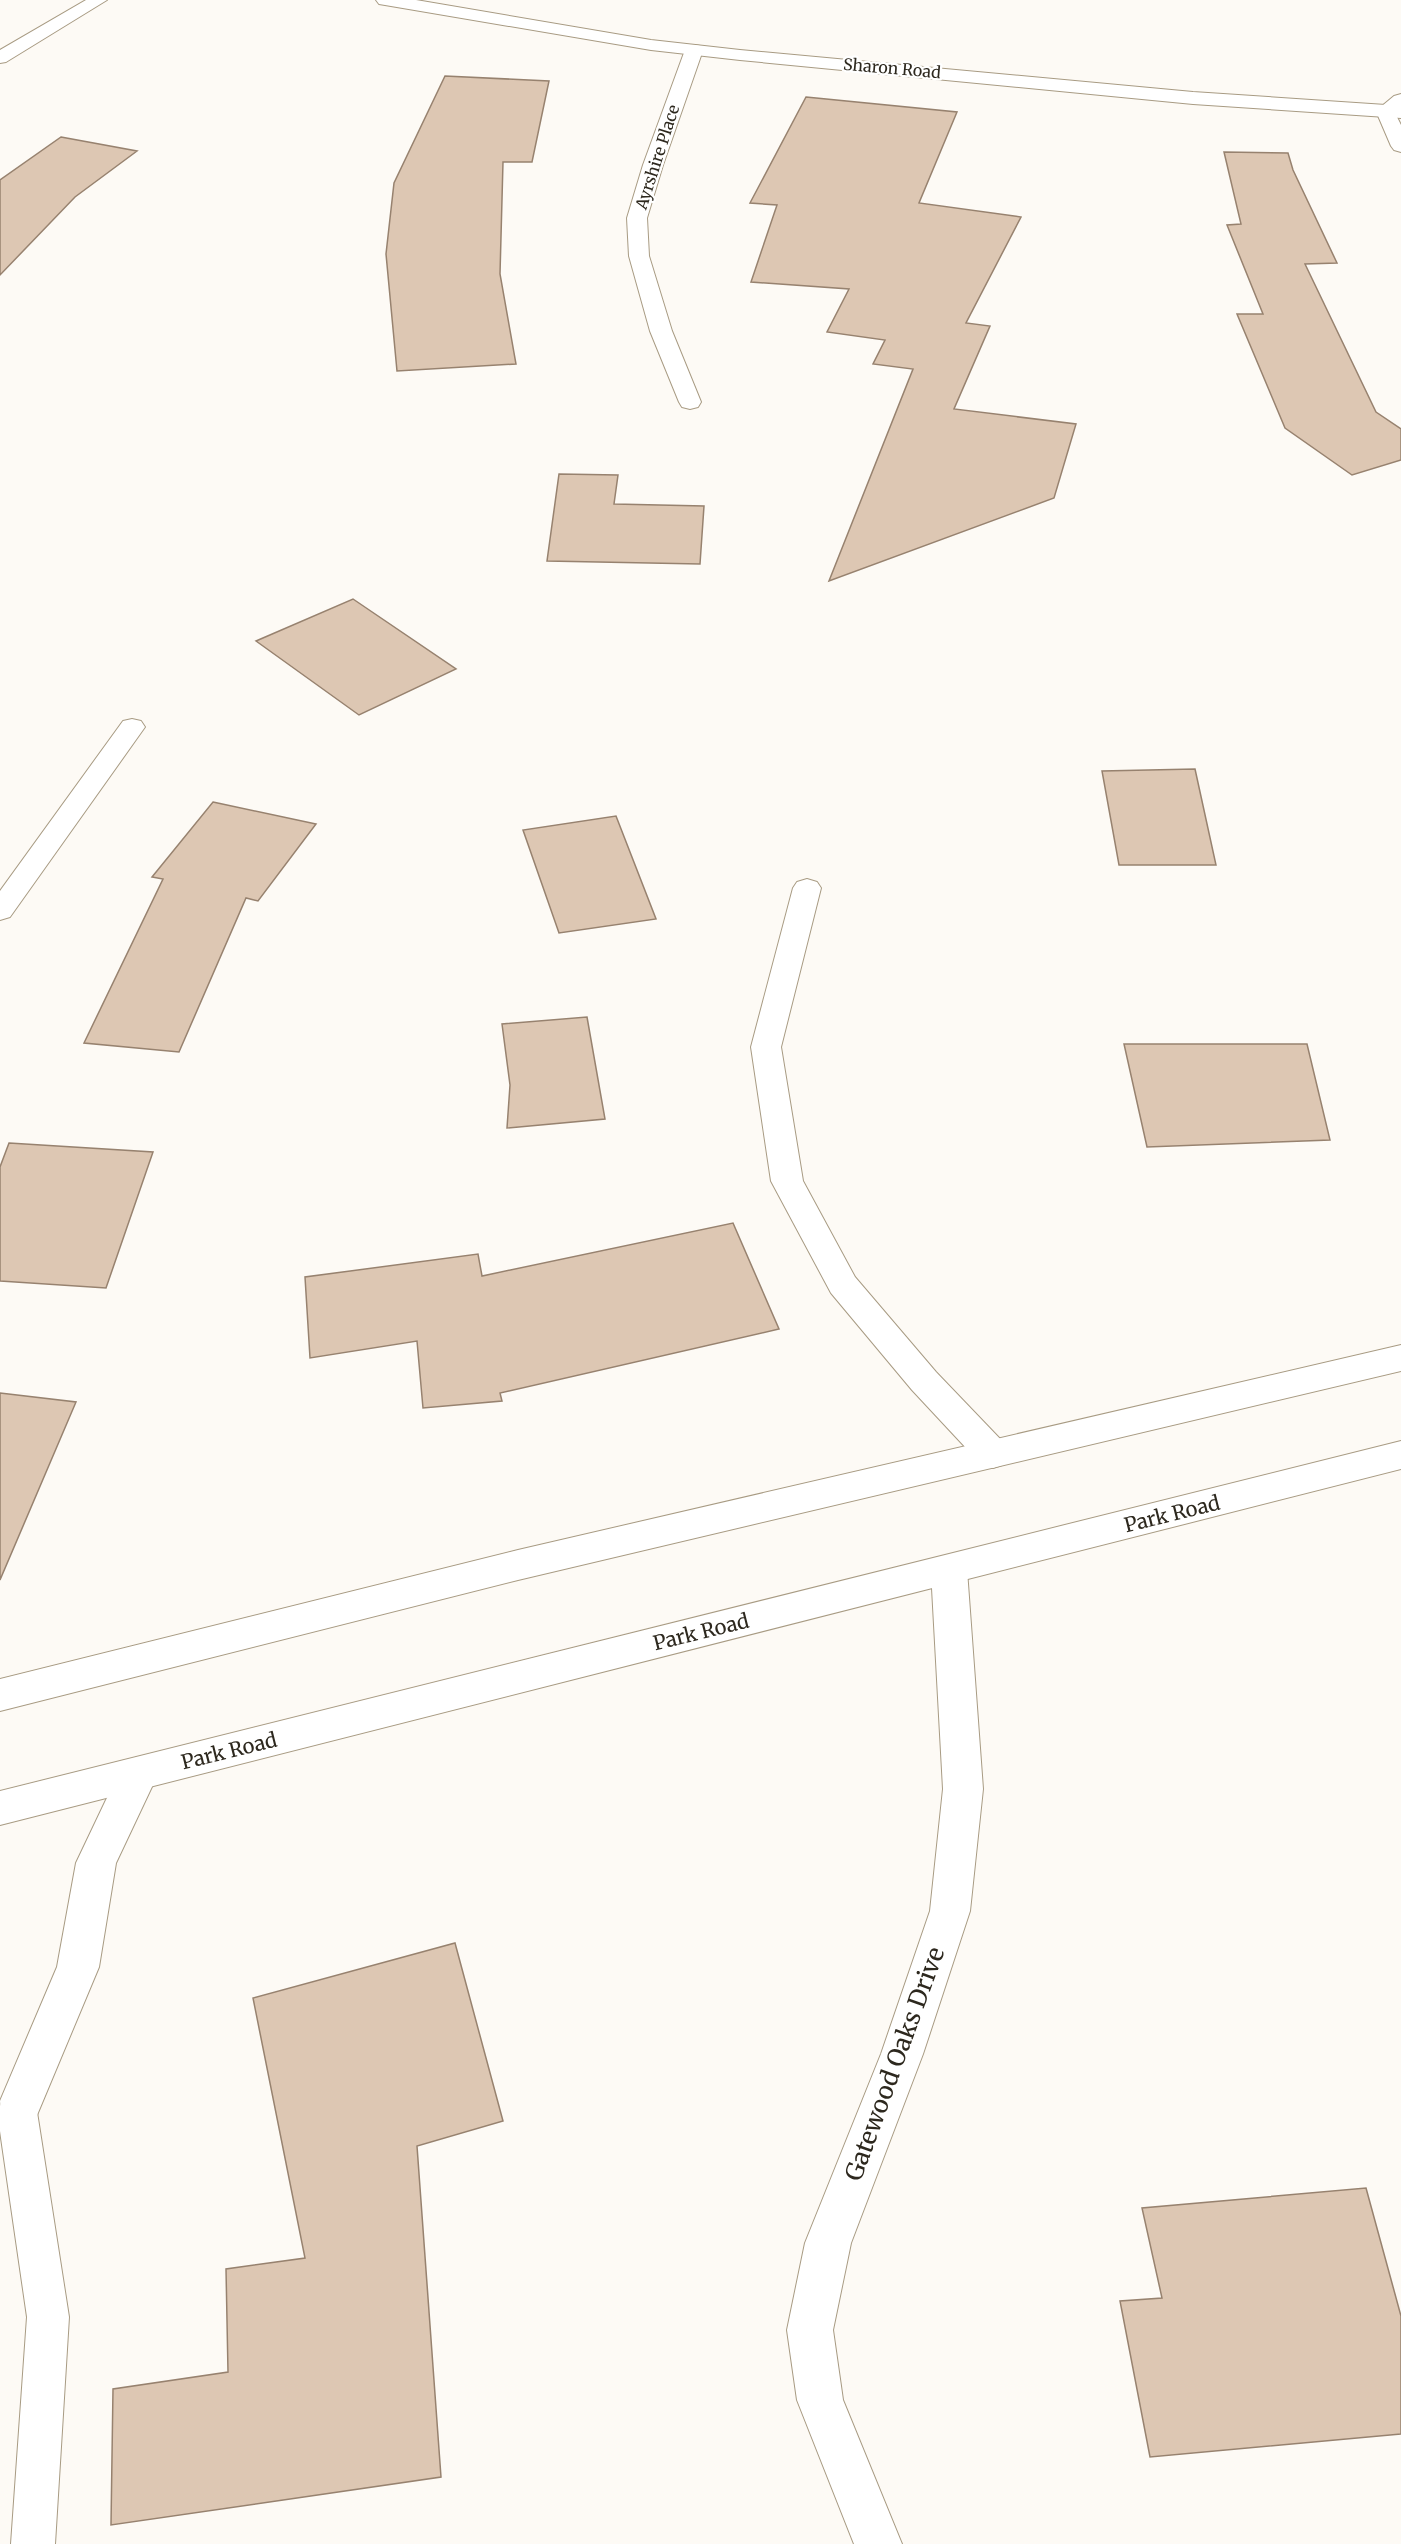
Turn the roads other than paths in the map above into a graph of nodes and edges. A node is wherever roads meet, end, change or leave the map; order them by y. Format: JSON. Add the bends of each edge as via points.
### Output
{"nodes":[{"id":1,"x":99,"y":0,"type":"edge"},
{"id":2,"x":385,"y":0,"type":"edge"},
{"id":3,"x":694,"y":50,"type":"junction"},
{"id":4,"x":0,"y":58,"type":"edge"},
{"id":5,"x":1401,"y":100,"type":"edge"},
{"id":6,"x":1393,"y":112,"type":"edge"},
{"id":7,"x":1401,"y":146,"type":"edge"},
{"id":8,"x":690,"y":402,"type":"dead end"},
{"id":9,"x":132,"y":727,"type":"dead end"},
{"id":10,"x":807,"y":888,"type":"dead end"},
{"id":11,"x":0,"y":911,"type":"edge"},
{"id":12,"x":1401,"y":1358,"type":"edge"},
{"id":13,"x":993,"y":1454,"type":"junction"},
{"id":14,"x":1401,"y":1455,"type":"edge"},
{"id":15,"x":949,"y":1570,"type":"junction"},
{"id":16,"x":0,"y":1695,"type":"edge"},
{"id":17,"x":138,"y":1773,"type":"junction"},
{"id":18,"x":0,"y":1809,"type":"edge"},
{"id":19,"x":17,"y":2112,"type":"joint"},
{"id":20,"x":33,"y":2544,"type":"edge"},
{"id":21,"x":878,"y":2544,"type":"edge"}],
"edges":[{"from":1,"to":4,"type":"main road"},
{"from":2,"to":3,"type":"main road","name":"Sharon Road"},
{"from":3,"to":6,"type":"main road","name":"Sharon Road","via":[[1193,98]]},
{"from":3,"to":8,"type":"main road","name":"Ayrshire Place","via":[[637,218],[642,267],[661,331]]},
{"from":5,"to":6,"type":"main road"},
{"from":6,"to":7,"type":"main road"},
{"from":9,"to":11,"type":"main road"},
{"from":10,"to":13,"type":"main road","via":[[766,1047],[787,1181],[843,1285],[924,1381]]},
{"from":12,"to":13,"type":"main road"},
{"from":13,"to":16,"type":"main road","via":[[518,1565]]},
{"from":14,"to":15,"type":"main road","name":"Park Road"},
{"from":15,"to":17,"type":"main road","name":"Park Road"},
{"from":15,"to":21,"type":"main road","name":"Gatewood Oaks Drive","via":[[963,1789],[950,1911],[902,2054],[828,2242],[810,2330],[820,2400]]},
{"from":17,"to":18,"type":"main road","name":"Park Road"},
{"from":17,"to":19,"type":"main road","via":[[96,1863],[78,1967]]},
{"from":19,"to":20,"type":"lane","via":[[48,2317]]}]}
